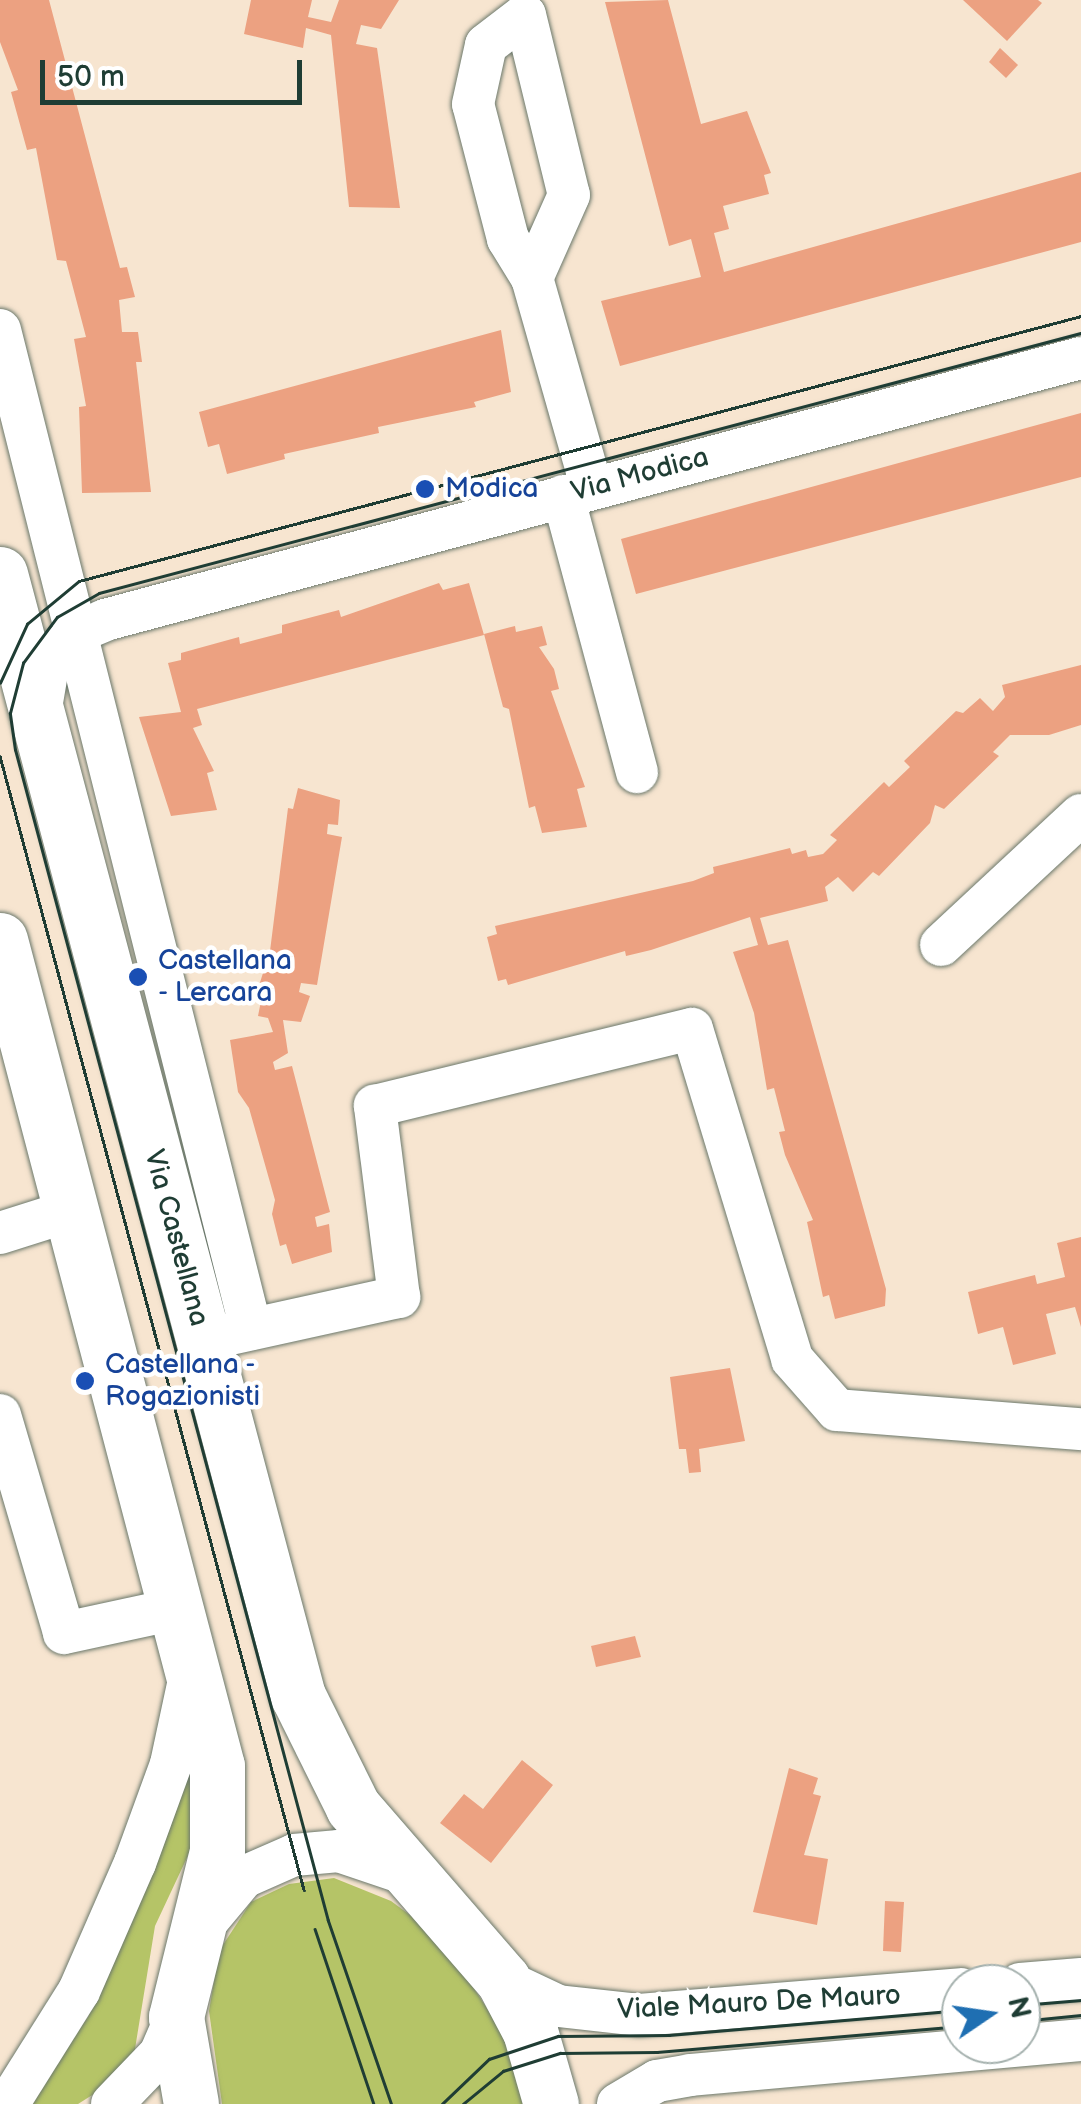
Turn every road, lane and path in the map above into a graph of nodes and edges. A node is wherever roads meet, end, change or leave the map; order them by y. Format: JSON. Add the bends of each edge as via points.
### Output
{"nodes":[{"id":1,"x":532,"y":278,"type":"junction"},
{"id":2,"x":0,"y":330,"type":"edge"},
{"id":3,"x":1081,"y":358,"type":"edge"},
{"id":4,"x":578,"y":492,"type":"junction"},
{"id":5,"x":0,"y":574,"type":"edge"},
{"id":6,"x":76,"y":633,"type":"junction"},
{"id":7,"x":40,"y":730,"type":"junction"},
{"id":8,"x":637,"y":772,"type":"dead end"},
{"id":9,"x":1081,"y":815,"type":"edge"},
{"id":10,"x":0,"y":940,"type":"edge"},
{"id":11,"x":940,"y":945,"type":"dead end"},
{"id":12,"x":72,"y":1210,"type":"junction"},
{"id":13,"x":0,"y":1234,"type":"edge"},
{"id":14,"x":227,"y":1335,"type":"junction"},
{"id":15,"x":0,"y":1415,"type":"edge"},
{"id":16,"x":1081,"y":1429,"type":"edge"},
{"id":17,"x":187,"y":1631,"type":"junction"},
{"id":18,"x":410,"y":1875,"type":"junction"},
{"id":19,"x":193,"y":1943,"type":"junction"},
{"id":20,"x":1081,"y":1978,"type":"edge"},
{"id":21,"x":503,"y":1980,"type":"junction"},
{"id":22,"x":1041,"y":1982,"type":"edge"},
{"id":23,"x":941,"y":1991,"type":"edge"},
{"id":24,"x":176,"y":2018,"type":"junction"},
{"id":25,"x":1081,"y":2040,"type":"edge"},
{"id":26,"x":8,"y":2104,"type":"edge"},
{"id":27,"x":112,"y":2104,"type":"edge"},
{"id":28,"x":191,"y":2104,"type":"edge"},
{"id":29,"x":551,"y":2104,"type":"edge"},
{"id":30,"x":618,"y":2104,"type":"edge"}],
"edges":[{"from":1,"to":1,"type":"street","via":[[568,195],[525,15],[486,45],[473,104],[508,239]]},
{"from":1,"to":4,"type":"street"},
{"from":2,"to":6,"type":"street"},
{"from":3,"to":4,"type":"street","name":"Via Modica"},
{"from":4,"to":6,"type":"street","name":"Via Modica"},
{"from":4,"to":8,"type":"street"},
{"from":5,"to":7,"type":"main road","name":"Via Castellana"},
{"from":6,"to":7,"type":"street","via":[[43,675]]},
{"from":6,"to":14,"type":"street"},
{"from":7,"to":14,"type":"main road","name":"Via Castellana"},
{"from":9,"to":11,"type":"street"},
{"from":10,"to":12,"type":"main road"},
{"from":12,"to":13,"type":"street"},
{"from":12,"to":17,"type":"main road"},
{"from":14,"to":16,"type":"street","via":[[399,1297],[376,1106],[692,1028],[792,1359],[837,1410]]},
{"from":14,"to":18,"type":"main road","name":"Via Castellana","via":[[298,1696],[332,1774]]},
{"from":15,"to":17,"type":"street","via":[[64,1633]]},
{"from":17,"to":19,"type":"main road","via":[[218,1766],[220,1816]]},
{"from":17,"to":26,"type":"street","via":[[171,1764],[135,1863],[78,1991]]},
{"from":18,"to":19,"type":"street","via":[[339,1852],[294,1855],[244,1877]]},
{"from":18,"to":21,"type":"main road","name":"Via Castellana"},
{"from":19,"to":24,"type":"main road"},
{"from":20,"to":22,"type":"street"},
{"from":21,"to":23,"type":"street","name":"Viale Mauro De Mauro","via":[[558,2006],[638,2015]]},
{"from":21,"to":29,"type":"main road","name":"Via Castellana","via":[[530,2032]]},
{"from":24,"to":27,"type":"street","via":[[160,2054]]},
{"from":24,"to":28,"type":"main road"},
{"from":25,"to":30,"type":"street","via":[[690,2074],[657,2081]]}]}
